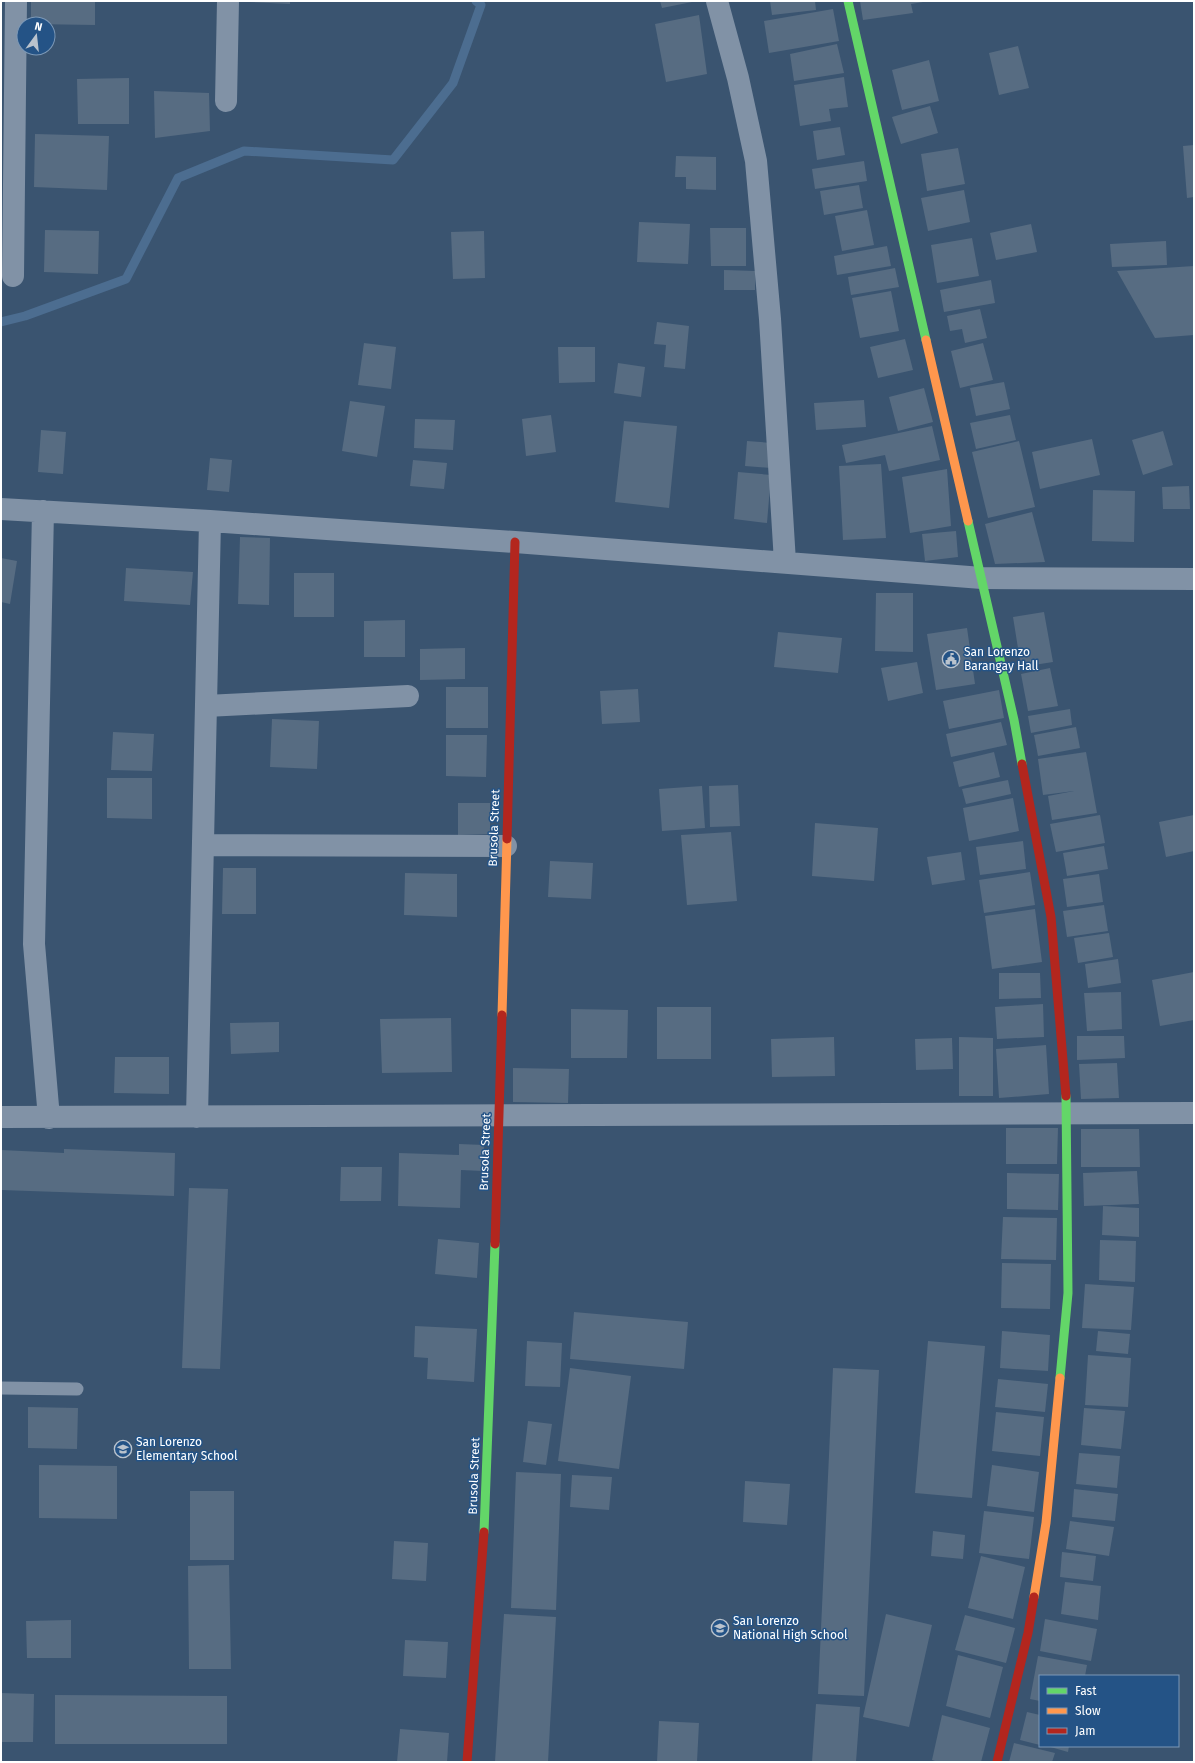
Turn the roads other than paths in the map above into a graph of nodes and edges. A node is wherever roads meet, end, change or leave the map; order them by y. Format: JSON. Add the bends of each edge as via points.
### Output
{"nodes":[{"id":1,"x":16,"y":1,"type":"edge"},
{"id":2,"x":228,"y":1,"type":"edge"},
{"id":3,"x":716,"y":1,"type":"edge"},
{"id":4,"x":848,"y":1,"type":"edge"},
{"id":5,"x":226,"y":101,"type":"dead end"},
{"id":6,"x":13,"y":276,"type":"dead end"},
{"id":7,"x":1,"y":509,"type":"edge"},
{"id":8,"x":43,"y":511,"type":"junction"},
{"id":9,"x":210,"y":521,"type":"junction"},
{"id":10,"x":514,"y":542,"type":"junction"},
{"id":11,"x":785,"y":562,"type":"junction"},
{"id":12,"x":982,"y":578,"type":"junction"},
{"id":13,"x":1194,"y":579,"type":"edge"},
{"id":14,"x":408,"y":696,"type":"dead end"},
{"id":15,"x":206,"y":706,"type":"junction"},
{"id":16,"x":203,"y":845,"type":"junction"},
{"id":17,"x":506,"y":846,"type":"junction"},
{"id":18,"x":1194,"y":1113,"type":"edge"},
{"id":19,"x":1067,"y":1114,"type":"junction"},
{"id":20,"x":499,"y":1116,"type":"junction"},
{"id":21,"x":1,"y":1117,"type":"edge"},
{"id":22,"x":197,"y":1117,"type":"junction"},
{"id":23,"x":49,"y":1118,"type":"junction"},
{"id":24,"x":1,"y":1388,"type":"edge"},
{"id":25,"x":77,"y":1389,"type":"dead end"},
{"id":26,"x":467,"y":1762,"type":"edge"},
{"id":27,"x":997,"y":1762,"type":"edge"}],
"edges":[{"from":1,"to":6,"type":"street"},
{"from":2,"to":5,"type":"street"},
{"from":3,"to":11,"type":"street","via":[[738,78],[756,161],[770,319]]},
{"from":4,"to":12,"type":"street"},
{"from":7,"to":8,"type":"street"},
{"from":8,"to":9,"type":"street"},
{"from":8,"to":23,"type":"street","via":[[34,944]]},
{"from":9,"to":10,"type":"street"},
{"from":9,"to":15,"type":"street"},
{"from":10,"to":11,"type":"street"},
{"from":10,"to":17,"type":"street","name":"Brusola Street"},
{"from":11,"to":12,"type":"street"},
{"from":12,"to":13,"type":"street"},
{"from":12,"to":19,"type":"street","via":[[1014,720],[1051,917]]},
{"from":14,"to":15,"type":"street"},
{"from":15,"to":16,"type":"street"},
{"from":16,"to":17,"type":"street"},
{"from":16,"to":22,"type":"street"},
{"from":17,"to":20,"type":"street","name":"Brusola Street"},
{"from":18,"to":19,"type":"street"},
{"from":19,"to":20,"type":"street"},
{"from":19,"to":27,"type":"street","via":[[1068,1292],[1046,1523],[1028,1633]]},
{"from":20,"to":22,"type":"street"},
{"from":20,"to":26,"type":"street","name":"Brusola Street","via":[[486,1500]]},
{"from":21,"to":23,"type":"street"},
{"from":22,"to":23,"type":"street"},
{"from":24,"to":25,"type":"lane"}]}
